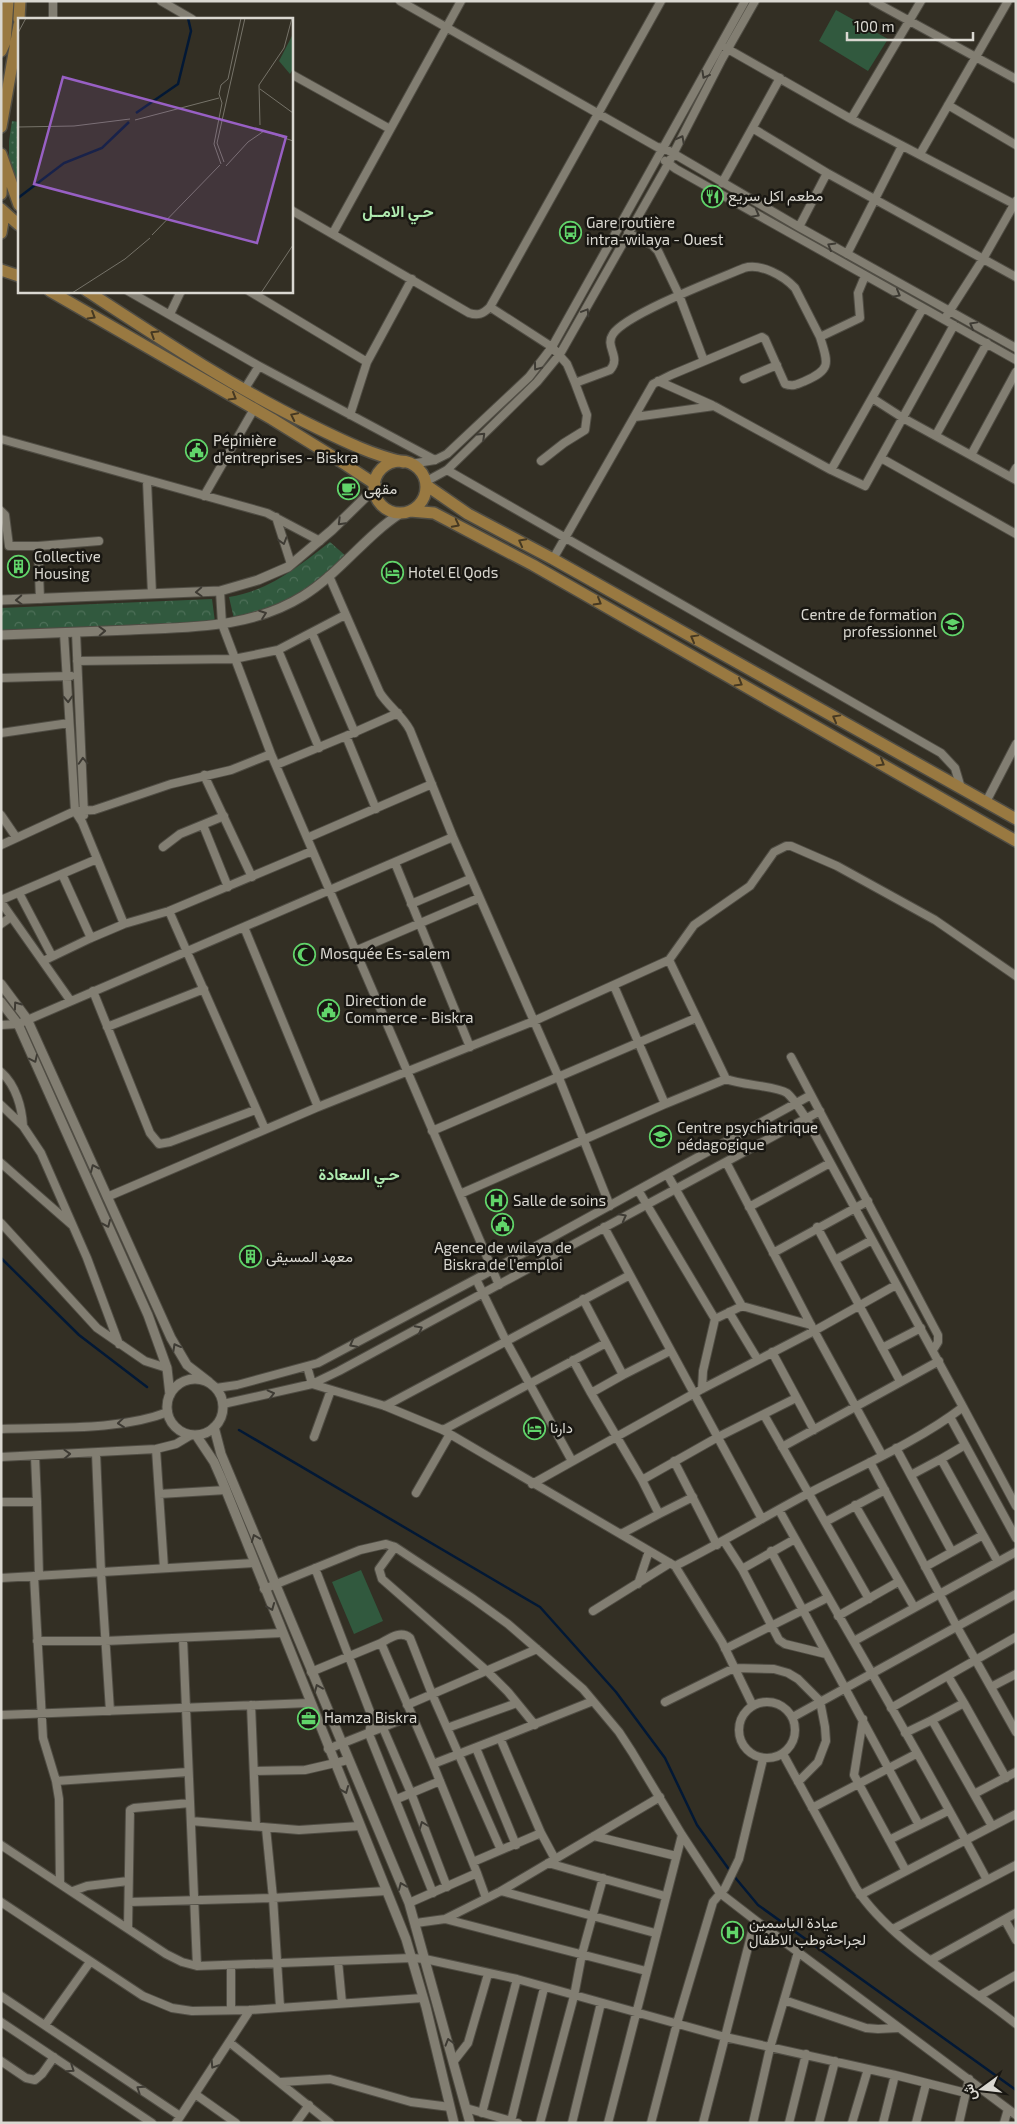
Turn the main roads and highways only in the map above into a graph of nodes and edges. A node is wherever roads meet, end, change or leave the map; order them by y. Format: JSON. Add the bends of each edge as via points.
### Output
{"nodes":[{"id":1,"x":2,"y":1,"type":"edge"},
{"id":2,"x":8,"y":1,"type":"edge"},
{"id":3,"x":14,"y":1,"type":"edge"},
{"id":4,"x":20,"y":1,"type":"edge"},
{"id":5,"x":19,"y":18,"type":"edge"},
{"id":6,"x":1,"y":29,"type":"edge"},
{"id":7,"x":18,"y":30,"type":"edge"},
{"id":8,"x":14,"y":48,"type":"junction"},
{"id":9,"x":1,"y":51,"type":"edge"},
{"id":10,"x":1,"y":127,"type":"edge"},
{"id":11,"x":1,"y":154,"type":"edge"},
{"id":12,"x":1,"y":166,"type":"edge"},
{"id":13,"x":1,"y":194,"type":"edge"},
{"id":14,"x":18,"y":202,"type":"edge"},
{"id":15,"x":1,"y":209,"type":"edge"},
{"id":16,"x":18,"y":225,"type":"edge"},
{"id":17,"x":1,"y":234,"type":"edge"},
{"id":18,"x":1,"y":270,"type":"edge"},
{"id":19,"x":18,"y":276,"type":"edge"},
{"id":20,"x":52,"y":292,"type":"edge"},
{"id":21,"x":89,"y":292,"type":"edge"},
{"id":22,"x":407,"y":463,"type":"junction"},
{"id":23,"x":426,"y":483,"type":"junction"},
{"id":24,"x":375,"y":486,"type":"junction"},
{"id":25,"x":405,"y":512,"type":"junction"},
{"id":26,"x":1016,"y":819,"type":"edge"},
{"id":27,"x":1016,"y":841,"type":"edge"}],
"edges":[{"from":1,"to":6,"type":"main road"},
{"from":2,"to":9,"type":"main road"},
{"from":3,"to":8,"type":"main road"},
{"from":4,"to":5,"type":"main road"},
{"from":7,"to":8,"type":"main road"},
{"from":8,"to":10,"type":"main road"},
{"from":11,"to":14,"type":"main road"},
{"from":12,"to":13,"type":"main road"},
{"from":15,"to":16,"type":"main road"},
{"from":15,"to":17,"type":"main road"},
{"from":18,"to":19,"type":"main road"},
{"from":20,"to":24,"type":"main road","one_way":true,"via":[[340,460]]},
{"from":22,"to":21,"type":"main road","one_way":true,"via":[[362,450],[244,390]]},
{"from":22,"to":23,"type":"main road","via":[[423,474]]},
{"from":22,"to":24,"type":"main road","via":[[388,465],[377,476]]},
{"from":23,"to":25,"type":"main road","via":[[423,500]]},
{"from":26,"to":23,"type":"main road","one_way":true,"via":[[468,514]]},
{"from":24,"to":25,"type":"main road","via":[[378,501],[384,507],[392,512]]},
{"from":25,"to":27,"type":"main road","one_way":true,"via":[[434,513],[533,565]]}]}
